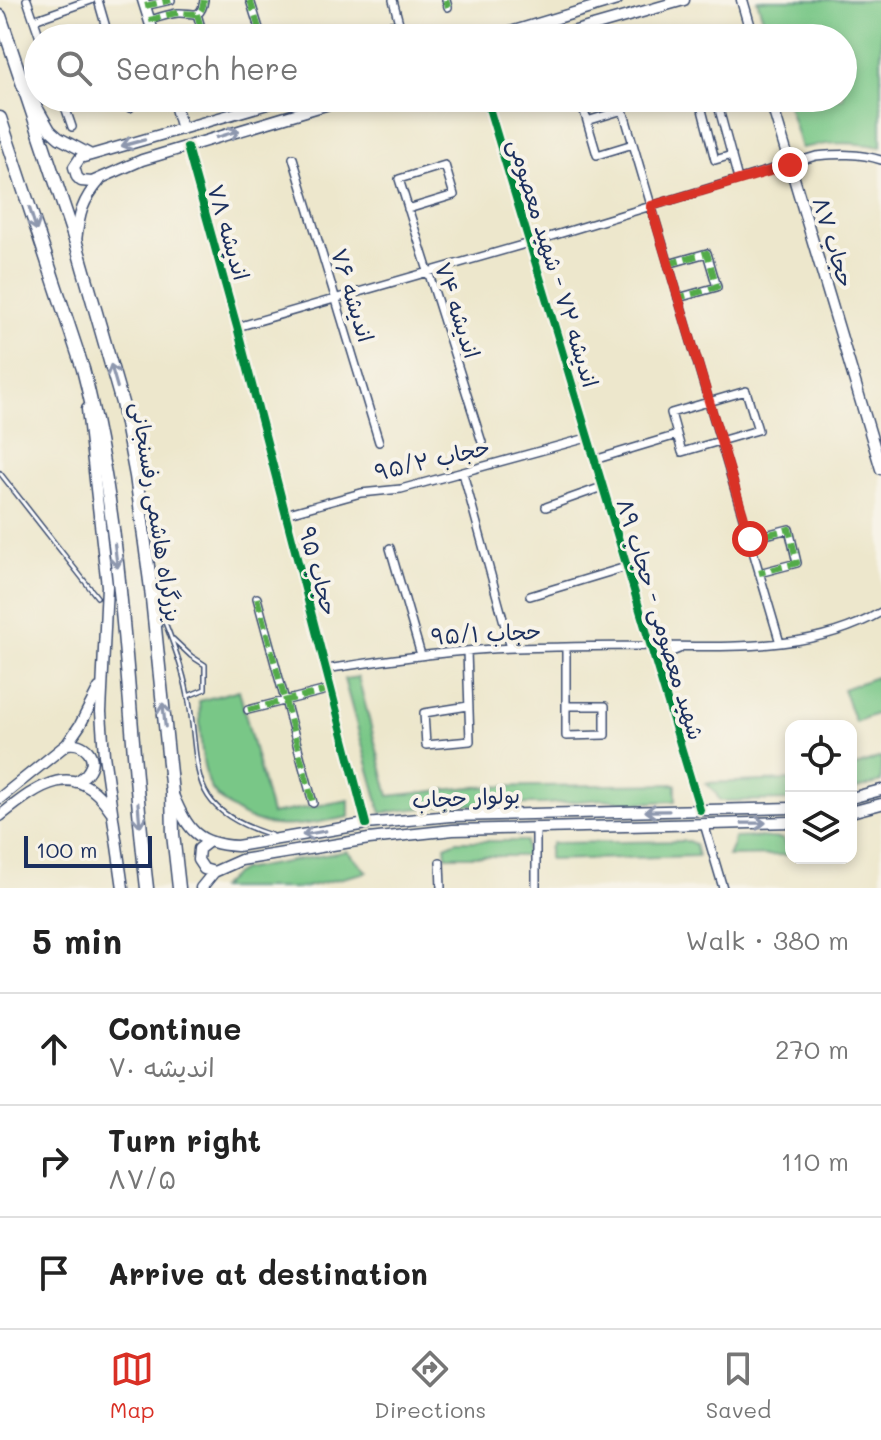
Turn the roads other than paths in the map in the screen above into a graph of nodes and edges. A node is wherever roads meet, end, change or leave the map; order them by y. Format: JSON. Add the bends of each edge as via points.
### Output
{"nodes":[{"id":1,"x":27,"y":0,"type":"edge"},
{"id":2,"x":91,"y":0,"type":"edge"},
{"id":3,"x":98,"y":0,"type":"edge"},
{"id":4,"x":171,"y":0,"type":"edge"},
{"id":5,"x":204,"y":0,"type":"edge"},
{"id":6,"x":250,"y":0,"type":"edge"},
{"id":7,"x":393,"y":0,"type":"edge"},
{"id":8,"x":617,"y":0,"type":"edge"},
{"id":9,"x":684,"y":0,"type":"edge"},
{"id":10,"x":742,"y":0,"type":"edge"},
{"id":11,"x":144,"y":3,"type":"edge"},
{"id":12,"x":197,"y":14,"type":"junction"},
{"id":13,"x":0,"y":16,"type":"edge"},
{"id":14,"x":34,"y":20,"type":"junction"},
{"id":15,"x":149,"y":20,"type":"junction"},
{"id":16,"x":35,"y":24,"type":"edge"},
{"id":17,"x":105,"y":24,"type":"edge"},
{"id":18,"x":150,"y":24,"type":"edge"},
{"id":19,"x":200,"y":24,"type":"edge"},
{"id":20,"x":258,"y":24,"type":"edge"},
{"id":21,"x":395,"y":24,"type":"edge"},
{"id":22,"x":537,"y":24,"type":"edge"},
{"id":23,"x":600,"y":24,"type":"edge"},
{"id":24,"x":749,"y":24,"type":"edge"},
{"id":25,"x":23,"y":81,"type":"joint"},
{"id":26,"x":24,"y":84,"type":"edge"},
{"id":27,"x":33,"y":112,"type":"edge"},
{"id":28,"x":40,"y":112,"type":"edge"},
{"id":29,"x":67,"y":112,"type":"edge"},
{"id":30,"x":177,"y":112,"type":"edge"},
{"id":31,"x":240,"y":112,"type":"edge"},
{"id":32,"x":303,"y":112,"type":"edge"},
{"id":33,"x":490,"y":112,"type":"edge"},
{"id":34,"x":584,"y":112,"type":"edge"},
{"id":35,"x":616,"y":112,"type":"edge"},
{"id":36,"x":624,"y":112,"type":"edge"},
{"id":37,"x":703,"y":112,"type":"edge"},
{"id":38,"x":720,"y":112,"type":"edge"},
{"id":39,"x":774,"y":112,"type":"edge"},
{"id":40,"x":0,"y":118,"type":"edge"},
{"id":41,"x":587,"y":121,"type":"junction"},
{"id":42,"x":72,"y":127,"type":"dead end"},
{"id":43,"x":182,"y":129,"type":"junction"},
{"id":44,"x":633,"y":144,"type":"junction"},
{"id":45,"x":187,"y":147,"type":"junction"},
{"id":46,"x":91,"y":155,"type":"junction"},
{"id":47,"x":732,"y":155,"type":"junction"},
{"id":48,"x":293,"y":158,"type":"dead end"},
{"id":49,"x":881,"y":160,"type":"edge"},
{"id":50,"x":790,"y":165,"type":"junction"},
{"id":51,"x":101,"y":178,"type":"junction"},
{"id":52,"x":738,"y":179,"type":"junction"},
{"id":53,"x":651,"y":206,"type":"junction"},
{"id":54,"x":408,"y":209,"type":"junction"},
{"id":55,"x":76,"y":243,"type":"junction"},
{"id":56,"x":529,"y":243,"type":"junction"},
{"id":57,"x":668,"y":264,"type":"junction"},
{"id":58,"x":427,"y":272,"type":"junction"},
{"id":59,"x":336,"y":298,"type":"junction"},
{"id":60,"x":678,"y":298,"type":"junction"},
{"id":61,"x":237,"y":327,"type":"junction"},
{"id":62,"x":83,"y":369,"type":"junction"},
{"id":63,"x":709,"y":402,"type":"junction"},
{"id":64,"x":677,"y":435,"type":"junction"},
{"id":65,"x":587,"y":438,"type":"junction"},
{"id":66,"x":721,"y":441,"type":"junction"},
{"id":67,"x":379,"y":442,"type":"dead end"},
{"id":68,"x":485,"y":452,"type":"dead end"},
{"id":69,"x":594,"y":460,"type":"junction"},
{"id":70,"x":881,"y":469,"type":"edge"},
{"id":71,"x":0,"y":473,"type":"edge"},
{"id":72,"x":463,"y":473,"type":"junction"},
{"id":73,"x":602,"y":487,"type":"junction"},
{"id":74,"x":546,"y":507,"type":"dead end"},
{"id":75,"x":285,"y":514,"type":"junction"},
{"id":76,"x":750,"y":539,"type":"junction"},
{"id":77,"x":390,"y":548,"type":"dead end"},
{"id":78,"x":626,"y":567,"type":"junction"},
{"id":79,"x":759,"y":573,"type":"junction"},
{"id":80,"x":151,"y":589,"type":"junction"},
{"id":81,"x":530,"y":596,"type":"dead end"},
{"id":82,"x":97,"y":597,"type":"dead end"},
{"id":83,"x":257,"y":598,"type":"dead end"},
{"id":84,"x":881,"y":612,"type":"edge"},
{"id":85,"x":171,"y":637,"type":"junction"},
{"id":86,"x":780,"y":643,"type":"junction"},
{"id":87,"x":650,"y":646,"type":"junction"},
{"id":88,"x":566,"y":647,"type":"junction"},
{"id":89,"x":690,"y":647,"type":"junction"},
{"id":90,"x":511,"y":648,"type":"junction"},
{"id":91,"x":467,"y":651,"type":"junction"},
{"id":92,"x":421,"y":655,"type":"junction"},
{"id":93,"x":326,"y":669,"type":"junction"},
{"id":94,"x":660,"y":680,"type":"junction"},
{"id":95,"x":102,"y":683,"type":"junction"},
{"id":96,"x":331,"y":689,"type":"junction"},
{"id":97,"x":188,"y":696,"type":"junction"},
{"id":98,"x":285,"y":701,"type":"junction"},
{"id":99,"x":468,"y":706,"type":"junction"},
{"id":100,"x":566,"y":706,"type":"junction"},
{"id":101,"x":248,"y":710,"type":"dead end"},
{"id":102,"x":67,"y":744,"type":"junction"},
{"id":103,"x":76,"y":782,"type":"junction"},
{"id":104,"x":881,"y":790,"type":"edge"},
{"id":105,"x":172,"y":793,"type":"junction"},
{"id":106,"x":857,"y":796,"type":"edge"},
{"id":107,"x":0,"y":798,"type":"edge"},
{"id":108,"x":313,"y":803,"type":"dead end"},
{"id":109,"x":881,"y":804,"type":"edge"},
{"id":110,"x":785,"y":808,"type":"edge"},
{"id":111,"x":700,"y":810,"type":"junction"},
{"id":112,"x":857,"y":810,"type":"edge"},
{"id":113,"x":0,"y":816,"type":"edge"},
{"id":114,"x":115,"y":817,"type":"junction"},
{"id":115,"x":785,"y":822,"type":"edge"},
{"id":116,"x":366,"y":824,"type":"junction"},
{"id":117,"x":704,"y":824,"type":"junction"},
{"id":118,"x":536,"y":827,"type":"junction"},
{"id":119,"x":282,"y":839,"type":"junction"},
{"id":120,"x":208,"y":842,"type":"junction"},
{"id":121,"x":440,"y":862,"type":"dead end"},
{"id":122,"x":214,"y":872,"type":"junction"},
{"id":123,"x":123,"y":888,"type":"edge"},
{"id":124,"x":147,"y":888,"type":"edge"},
{"id":125,"x":179,"y":888,"type":"edge"},
{"id":126,"x":201,"y":888,"type":"edge"},
{"id":127,"x":441,"y":888,"type":"edge"},
{"id":128,"x":536,"y":888,"type":"edge"},
{"id":129,"x":723,"y":888,"type":"edge"}],
"edges":[{"from":1,"to":14,"type":"street"},
{"from":2,"to":14,"type":"street"},
{"from":3,"to":17,"type":"street"},
{"from":4,"to":11,"type":"street"},
{"from":5,"to":12,"type":"street"},
{"from":6,"to":20,"type":"street"},
{"from":7,"to":21,"type":"street","via":[[399,23]]},
{"from":8,"to":22,"type":"main road"},
{"from":9,"to":23,"type":"main road"},
{"from":10,"to":24,"type":"main road"},
{"from":11,"to":15,"type":"main road"},
{"from":12,"to":15,"type":"street","via":[[180,12]]},
{"from":12,"to":19,"type":"street"},
{"from":13,"to":25,"type":"highway","name":"بزرگراه هاشمی رفسنجانی"},
{"from":14,"to":16,"type":"street"},
{"from":15,"to":18,"type":"main road"},
{"from":25,"to":26,"type":"highway","name":"بزرگراه هاشمی رفسنجانی"},
{"from":27,"to":55,"type":"highway","name":"بزرگراه هاشمی رفسنجانی"},
{"from":28,"to":46,"type":"main road","via":[[59,138]]},
{"from":29,"to":42,"type":"street"},
{"from":30,"to":43,"type":"main road"},
{"from":31,"to":43,"type":"main road"},
{"from":45,"to":32,"type":"main road","one_way":true},
{"from":33,"to":56,"type":"street","name":"اندیشه ۷۲ - شهید معصومی"},
{"from":34,"to":41,"type":"street"},
{"from":35,"to":41,"type":"street"},
{"from":36,"to":44,"type":"street"},
{"from":37,"to":47,"type":"street","via":[[715,160]]},
{"from":38,"to":47,"type":"street"},
{"from":39,"to":50,"type":"main road","name":"حجاب ۸۷"},
{"from":40,"to":62,"type":"highway","name":"بزرگراه هاشمی رفسنجانی","one_way":true},
{"from":41,"to":44,"type":"street","via":[[597,155]]},
{"from":43,"to":46,"type":"main road","one_way":true},
{"from":44,"to":53,"type":"street"},
{"from":45,"to":51,"type":"main road"},
{"from":45,"to":61,"type":"street","name":"اندیشه ۷۸"},
{"from":46,"to":51,"type":"main road","via":[[76,162],[77,177],[86,182]]},
{"from":47,"to":52,"type":"street"},
{"from":48,"to":59,"type":"street","name":"اندیشه ۷۶"},
{"from":49,"to":50,"type":"street","via":[[843,154]]},
{"from":50,"to":52,"type":"street"},
{"from":50,"to":70,"type":"main road","name":"حجاب ۸۷"},
{"from":51,"to":55,"type":"main road","via":[[79,216]]},
{"from":52,"to":53,"type":"street"},
{"from":53,"to":56,"type":"street"},
{"from":53,"to":57,"type":"street"},
{"from":54,"to":54,"type":"street","name":"اندیشه ۷۴","via":[[399,179],[445,165],[454,195]]},
{"from":54,"to":58,"type":"street","name":"اندیشه ۷۴"},
{"from":80,"to":55,"type":"highway","name":"بزرگراه هاشمی رفسنجانی","one_way":true,"via":[[122,403]]},
{"from":56,"to":58,"type":"street"},
{"from":56,"to":65,"type":"street","name":"اندیشه ۷۲ - شهید معصومی"},
{"from":57,"to":60,"type":"street"},
{"from":57,"to":60,"type":"street","via":[[707,253],[717,287]]},
{"from":58,"to":59,"type":"street"},
{"from":58,"to":68,"type":"street","name":"اندیشه ۷۴"},
{"from":59,"to":61,"type":"street"},
{"from":59,"to":67,"type":"street","name":"اندیشه ۷۶"},
{"from":60,"to":63,"type":"street"},
{"from":61,"to":75,"type":"street","name":"حجاب ۹۵"},
{"from":62,"to":95,"type":"main road","via":[[107,586]]},
{"from":62,"to":124,"type":"highway","name":"بزرگراه هاشمی رفسنجانی","one_way":true,"via":[[121,591]]},
{"from":63,"to":64,"type":"street","via":[[671,413]]},
{"from":63,"to":66,"type":"street"},
{"from":63,"to":66,"type":"street","via":[[746,391],[758,430]]},
{"from":64,"to":66,"type":"street","via":[[682,452]]},
{"from":64,"to":69,"type":"street"},
{"from":65,"to":69,"type":"street","name":"شهید معصومی - حجاب ۸۹"},
{"from":65,"to":72,"type":"street","name":"حجاب ۹۵/۲"},
{"from":66,"to":76,"type":"street"},
{"from":69,"to":73,"type":"street","name":"شهید معصومی - حجاب ۸۹"},
{"from":71,"to":82,"type":"lane"},
{"from":72,"to":75,"type":"street","name":"حجاب ۹۵/۲"},
{"from":72,"to":90,"type":"street"},
{"from":73,"to":74,"type":"street"},
{"from":73,"to":78,"type":"street","name":"شهید معصومی - حجاب ۸۹"},
{"from":75,"to":93,"type":"street","name":"حجاب ۹۵"},
{"from":76,"to":79,"type":"street"},
{"from":76,"to":79,"type":"street","via":[[789,529],[797,563]]},
{"from":77,"to":92,"type":"street"},
{"from":78,"to":81,"type":"street"},
{"from":78,"to":87,"type":"street","name":"شهید معصومی - حجاب ۸۹"},
{"from":79,"to":86,"type":"street"},
{"from":80,"to":85,"type":"lane"},
{"from":105,"to":80,"type":"highway","name":"بزرگراه هاشمی رفسنجانی","one_way":true},
{"from":83,"to":98,"type":"street"},
{"from":84,"to":86,"type":"street","name":"حجاب ۹۵/۱","via":[[845,630]]},
{"from":85,"to":97,"type":"lane"},
{"from":85,"to":97,"type":"lane","via":[[205,665],[205,689]]},
{"from":86,"to":89,"type":"street","name":"حجاب ۹۵/۱"},
{"from":87,"to":88,"type":"street","name":"حجاب ۹۵/۱"},
{"from":87,"to":89,"type":"street","name":"حجاب ۹۵/۱"},
{"from":87,"to":94,"type":"street","name":"شهید معصومی - حجاب ۸۹"},
{"from":88,"to":90,"type":"street","name":"حجاب ۹۵/۱"},
{"from":88,"to":100,"type":"street"},
{"from":89,"to":94,"type":"street","via":[[664,655]]},
{"from":90,"to":91,"type":"street","name":"حجاب ۹۵/۱"},
{"from":91,"to":92,"type":"street","name":"حجاب ۹۵/۱"},
{"from":91,"to":99,"type":"street"},
{"from":92,"to":93,"type":"street","name":"حجاب ۹۵/۱"},
{"from":93,"to":96,"type":"street","name":"حجاب ۹۵"},
{"from":94,"to":111,"type":"street","name":"شهید معصومی - حجاب ۸۹"},
{"from":95,"to":102,"type":"main road"},
{"from":95,"to":114,"type":"main road","via":[[104,755]]},
{"from":96,"to":98,"type":"street"},
{"from":96,"to":116,"type":"street","name":"حجاب ۹۵"},
{"from":97,"to":119,"type":"lane","via":[[205,793],[228,817]]},
{"from":98,"to":101,"type":"street"},
{"from":98,"to":108,"type":"street"},
{"from":99,"to":99,"type":"street","via":[[470,741],[426,745],[424,713]]},
{"from":100,"to":100,"type":"street","via":[[566,736],[605,735],[605,706]]},
{"from":102,"to":103,"type":"main road","via":[[85,747],[91,758],[89,770]]},
{"from":102,"to":107,"type":"main road"},
{"from":103,"to":113,"type":"main road","via":[[45,784]]},
{"from":103,"to":114,"type":"main road","via":[[102,797]]},
{"from":104,"to":106,"type":"main road"},
{"from":105,"to":120,"type":"main road","via":[[186,824]]},
{"from":105,"to":125,"type":"highway","name":"بزرگراه هاشمی رفسنجانی"},
{"from":109,"to":112,"type":"main road"},
{"from":110,"to":111,"type":"main road","name":"بولوار حجاب"},
{"from":111,"to":116,"type":"main road","name":"بولوار حجاب","one_way":true,"via":[[450,816]]},
{"from":111,"to":117,"type":"main road"},
{"from":114,"to":123,"type":"main road"},
{"from":117,"to":115,"type":"main road","name":"بولوار حجاب","one_way":true},
{"from":116,"to":119,"type":"main road","name":"بولوار حجاب","one_way":true},
{"from":117,"to":118,"type":"main road","name":"بولوار حجاب"},
{"from":117,"to":129,"type":"street"},
{"from":118,"to":122,"type":"main road","name":"بولوار حجاب","via":[[343,842],[241,860]]},
{"from":118,"to":128,"type":"street"},
{"from":119,"to":120,"type":"main road","name":"بولوار حجاب","via":[[237,846]]},
{"from":120,"to":122,"type":"main road","via":[[199,849],[198,860]]},
{"from":121,"to":127,"type":"street"},
{"from":122,"to":126,"type":"main road"}]}
